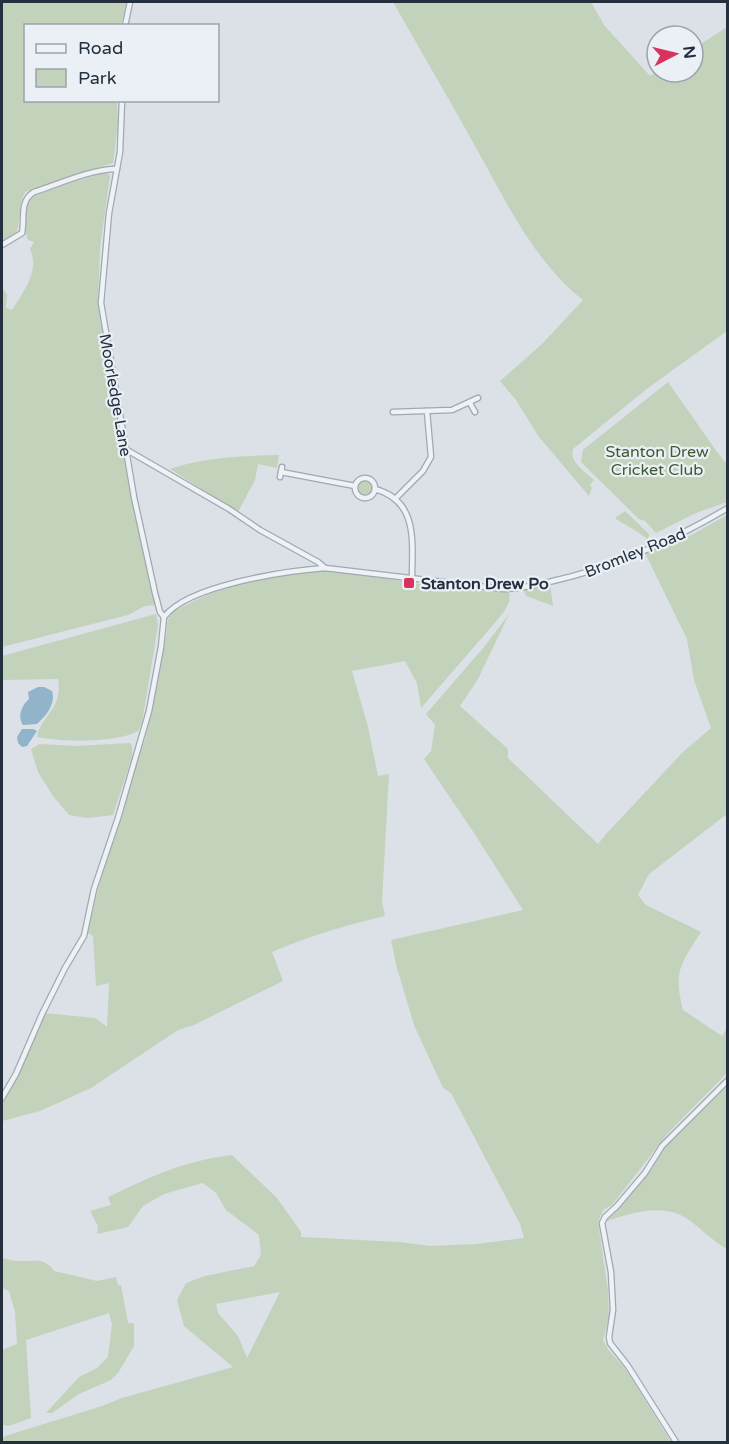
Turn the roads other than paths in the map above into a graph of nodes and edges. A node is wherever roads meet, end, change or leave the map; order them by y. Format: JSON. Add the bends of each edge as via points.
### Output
{"nodes":[{"id":1,"x":130,"y":2,"type":"edge"},
{"id":2,"x":125,"y":24,"type":"edge"},
{"id":3,"x":122,"y":102,"type":"edge"},
{"id":4,"x":117,"y":169,"type":"junction"},
{"id":5,"x":2,"y":245,"type":"edge"},
{"id":6,"x":478,"y":398,"type":"dead end"},
{"id":7,"x":470,"y":403,"type":"junction"},
{"id":8,"x":393,"y":411,"type":"dead end"},
{"id":9,"x":427,"y":411,"type":"junction"},
{"id":10,"x":475,"y":412,"type":"dead end"},
{"id":11,"x":127,"y":450,"type":"junction"},
{"id":12,"x":281,"y":472,"type":"dead end"},
{"id":13,"x":355,"y":486,"type":"junction"},
{"id":14,"x":375,"y":489,"type":"junction"},
{"id":15,"x":396,"y":498,"type":"junction"},
{"id":16,"x":728,"y":508,"type":"edge"},
{"id":17,"x":325,"y":568,"type":"junction"},
{"id":18,"x":412,"y":579,"type":"junction"},
{"id":19,"x":164,"y":617,"type":"junction"},
{"id":20,"x":728,"y":1080,"type":"edge"},
{"id":21,"x":2,"y":1098,"type":"edge"},
{"id":22,"x":676,"y":1443,"type":"edge"}],
"edges":[{"from":1,"to":2,"type":"street"},
{"from":3,"to":4,"type":"street","name":"Moorledge Lane"},
{"from":4,"to":5,"type":"street","via":[[34,192],[24,202],[22,233]]},
{"from":4,"to":11,"type":"street","name":"Moorledge Lane","via":[[101,303]]},
{"from":6,"to":7,"type":"street"},
{"from":7,"to":9,"type":"street","via":[[452,410]]},
{"from":7,"to":10,"type":"street"},
{"from":8,"to":9,"type":"street"},
{"from":9,"to":15,"type":"street","via":[[431,458]]},
{"from":11,"to":17,"type":"street","name":"Bromley Road"},
{"from":11,"to":19,"type":"street","name":"Moorledge Lane","via":[[136,507]]},
{"from":12,"to":13,"type":"street"},
{"from":13,"to":14,"type":"street","via":[[359,479],[368,478]]},
{"from":13,"to":14,"type":"street","via":[[362,498],[369,497]]},
{"from":14,"to":15,"type":"street"},
{"from":15,"to":18,"type":"street","via":[[411,530]]},
{"from":16,"to":18,"type":"street","name":"Bromley Road","via":[[689,531],[614,564],[533,586],[502,589]]},
{"from":17,"to":18,"type":"street","name":"Bromley Road"},
{"from":17,"to":19,"type":"street","name":"Bromley Road","via":[[233,582],[187,601]]},
{"from":19,"to":21,"type":"street","via":[[149,711],[94,889],[84,936]]},
{"from":20,"to":22,"type":"street","via":[[662,1146],[645,1173],[602,1223],[611,1272],[610,1344]]}]}
